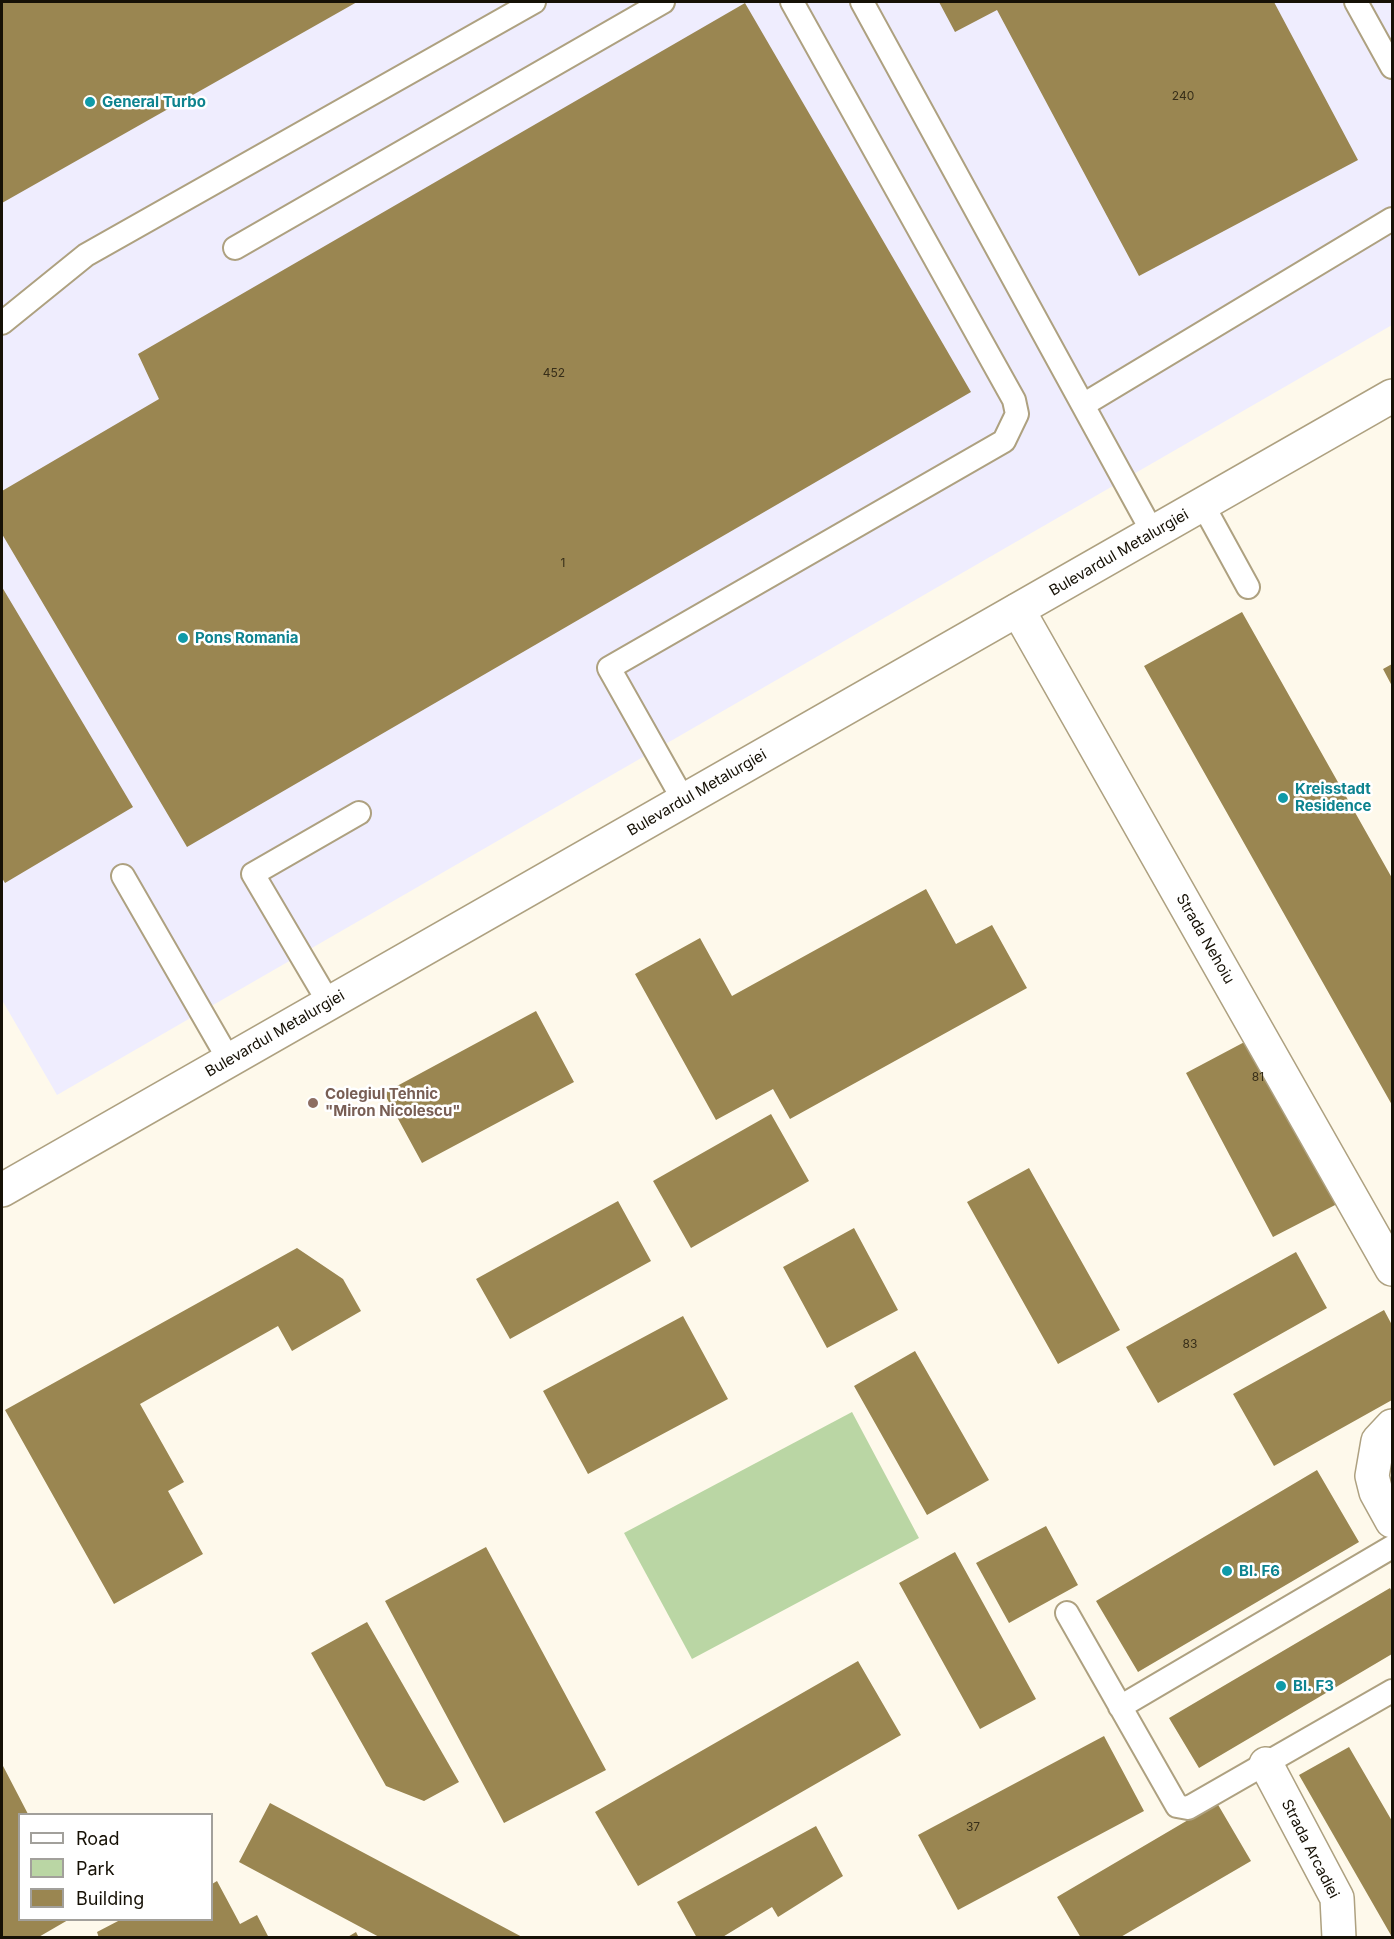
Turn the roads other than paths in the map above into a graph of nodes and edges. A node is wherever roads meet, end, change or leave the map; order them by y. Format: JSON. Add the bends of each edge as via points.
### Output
{"nodes":[{"id":1,"x":534,"y":2,"type":"edge"},
{"id":2,"x":663,"y":2,"type":"edge"},
{"id":3,"x":792,"y":2,"type":"edge"},
{"id":4,"x":862,"y":2,"type":"edge"},
{"id":5,"x":1356,"y":2,"type":"edge"},
{"id":6,"x":1392,"y":67,"type":"edge"},
{"id":7,"x":1392,"y":219,"type":"edge"},
{"id":8,"x":235,"y":248,"type":"dead end"},
{"id":9,"x":2,"y":323,"type":"edge"},
{"id":10,"x":1392,"y":396,"type":"edge"},
{"id":11,"x":1083,"y":405,"type":"junction"},
{"id":12,"x":1203,"y":505,"type":"junction"},
{"id":13,"x":1153,"y":533,"type":"junction"},
{"id":14,"x":1248,"y":587,"type":"dead end"},
{"id":15,"x":1018,"y":610,"type":"junction"},
{"id":16,"x":684,"y":801,"type":"junction"},
{"id":17,"x":358,"y":813,"type":"dead end"},
{"id":18,"x":123,"y":876,"type":"dead end"},
{"id":19,"x":329,"y":1004,"type":"junction"},
{"id":20,"x":229,"y":1060,"type":"junction"},
{"id":21,"x":2,"y":1190,"type":"edge"},
{"id":22,"x":1392,"y":1269,"type":"edge"},
{"id":23,"x":1392,"y":1426,"type":"edge"},
{"id":24,"x":1392,"y":1521,"type":"edge"},
{"id":25,"x":1392,"y":1547,"type":"edge"},
{"id":26,"x":1067,"y":1613,"type":"dead end"},
{"id":27,"x":1392,"y":1691,"type":"edge"},
{"id":28,"x":1120,"y":1707,"type":"junction"},
{"id":29,"x":1266,"y":1764,"type":"junction"},
{"id":30,"x":1339,"y":1938,"type":"edge"}],
"edges":[{"from":1,"to":9,"type":"lane","via":[[86,255]]},
{"from":2,"to":8,"type":"lane"},
{"from":3,"to":16,"type":"lane","via":[[1014,400],[1017,414],[1004,441],[609,668]]},
{"from":4,"to":11,"type":"lane"},
{"from":5,"to":6,"type":"lane"},
{"from":7,"to":11,"type":"lane"},
{"from":10,"to":12,"type":"main road","name":"Bulevardul Metalurgiei"},
{"from":11,"to":13,"type":"lane"},
{"from":12,"to":13,"type":"main road","name":"Bulevardul Metalurgiei"},
{"from":12,"to":14,"type":"lane"},
{"from":13,"to":15,"type":"main road","name":"Bulevardul Metalurgiei"},
{"from":15,"to":16,"type":"main road","name":"Bulevardul Metalurgiei"},
{"from":15,"to":22,"type":"main road","name":"Strada Nehoiu"},
{"from":16,"to":19,"type":"main road","name":"Bulevardul Metalurgiei"},
{"from":17,"to":19,"type":"lane","via":[[253,874]]},
{"from":18,"to":20,"type":"lane"},
{"from":19,"to":20,"type":"main road","name":"Bulevardul Metalurgiei"},
{"from":20,"to":21,"type":"main road","name":"Bulevardul Metalurgiei"},
{"from":23,"to":24,"type":"main road","via":[[1378,1441],[1372,1476]]},
{"from":25,"to":28,"type":"lane"},
{"from":26,"to":28,"type":"lane"},
{"from":27,"to":29,"type":"lane"},
{"from":28,"to":29,"type":"lane","via":[[1177,1806],[1188,1808]]},
{"from":29,"to":30,"type":"main road","name":"Strada Arcadiei","via":[[1337,1898]]}]}
